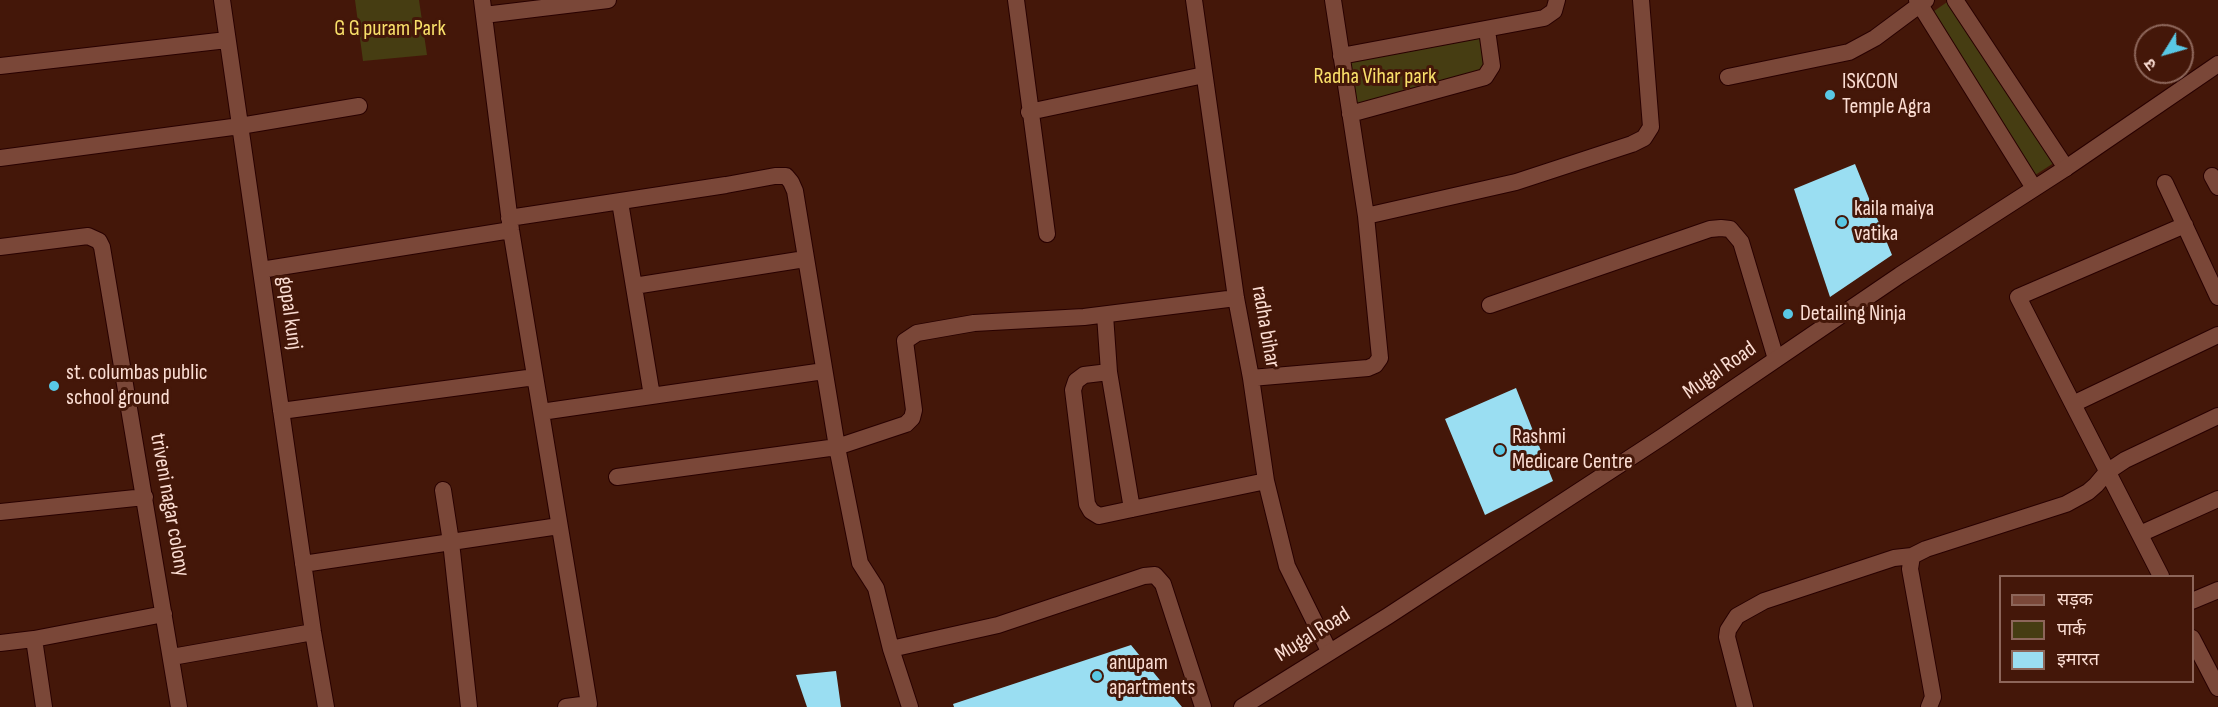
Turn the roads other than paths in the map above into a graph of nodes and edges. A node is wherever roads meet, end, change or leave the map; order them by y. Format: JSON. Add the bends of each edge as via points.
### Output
{"nodes":[{"id":1,"x":222,"y":0,"type":"edge"},
{"id":2,"x":608,"y":0,"type":"edge"},
{"id":3,"x":1016,"y":0,"type":"edge"},
{"id":4,"x":1194,"y":0,"type":"edge"},
{"id":5,"x":1333,"y":0,"type":"edge"},
{"id":6,"x":1557,"y":0,"type":"edge"},
{"id":7,"x":1641,"y":0,"type":"edge"},
{"id":8,"x":1955,"y":0,"type":"edge"},
{"id":9,"x":1921,"y":2,"type":"edge"},
{"id":10,"x":483,"y":8,"type":"edge"},
{"id":11,"x":1487,"y":30,"type":"junction"},
{"id":12,"x":227,"y":40,"type":"junction"},
{"id":13,"x":1341,"y":56,"type":"junction"},
{"id":14,"x":2218,"y":64,"type":"edge"},
{"id":15,"x":0,"y":66,"type":"edge"},
{"id":16,"x":1204,"y":75,"type":"junction"},
{"id":17,"x":1728,"y":77,"type":"dead end"},
{"id":18,"x":359,"y":106,"type":"dead end"},
{"id":19,"x":1029,"y":111,"type":"junction"},
{"id":20,"x":1350,"y":114,"type":"junction"},
{"id":21,"x":240,"y":126,"type":"junction"},
{"id":22,"x":0,"y":158,"type":"edge"},
{"id":23,"x":2066,"y":168,"type":"junction"},
{"id":24,"x":2165,"y":183,"type":"dead end"},
{"id":25,"x":2034,"y":188,"type":"junction"},
{"id":26,"x":620,"y":202,"type":"junction"},
{"id":27,"x":1366,"y":216,"type":"junction"},
{"id":28,"x":510,"y":224,"type":"junction"},
{"id":29,"x":2185,"y":225,"type":"junction"},
{"id":30,"x":1047,"y":234,"type":"dead end"},
{"id":31,"x":0,"y":246,"type":"edge"},
{"id":32,"x":806,"y":259,"type":"junction"},
{"id":33,"x":261,"y":270,"type":"junction"},
{"id":34,"x":633,"y":286,"type":"junction"},
{"id":35,"x":2218,"y":297,"type":"edge"},
{"id":36,"x":1236,"y":298,"type":"junction"},
{"id":37,"x":1490,"y":305,"type":"dead end"},
{"id":38,"x":1105,"y":315,"type":"junction"},
{"id":39,"x":2218,"y":335,"type":"edge"},
{"id":40,"x":1776,"y":359,"type":"junction"},
{"id":41,"x":824,"y":371,"type":"junction"},
{"id":42,"x":1109,"y":372,"type":"junction"},
{"id":43,"x":535,"y":377,"type":"junction"},
{"id":44,"x":1251,"y":378,"type":"junction"},
{"id":45,"x":652,"y":396,"type":"junction"},
{"id":46,"x":2073,"y":404,"type":"junction"},
{"id":47,"x":281,"y":411,"type":"junction"},
{"id":48,"x":541,"y":412,"type":"junction"},
{"id":49,"x":2218,"y":416,"type":"edge"},
{"id":50,"x":837,"y":447,"type":"junction"},
{"id":51,"x":2107,"y":472,"type":"junction"},
{"id":52,"x":616,"y":477,"type":"dead end"},
{"id":53,"x":1266,"y":481,"type":"junction"},
{"id":54,"x":442,"y":490,"type":"dead end"},
{"id":55,"x":145,"y":497,"type":"junction"},
{"id":56,"x":2218,"y":499,"type":"edge"},
{"id":57,"x":1132,"y":509,"type":"junction"},
{"id":58,"x":0,"y":512,"type":"edge"},
{"id":59,"x":559,"y":526,"type":"junction"},
{"id":60,"x":2140,"y":534,"type":"junction"},
{"id":61,"x":451,"y":542,"type":"junction"},
{"id":62,"x":1912,"y":556,"type":"junction"},
{"id":63,"x":303,"y":564,"type":"junction"},
{"id":64,"x":2160,"y":575,"type":"edge"},
{"id":65,"x":2218,"y":590,"type":"edge"},
{"id":66,"x":2194,"y":601,"type":"edge"},
{"id":67,"x":164,"y":614,"type":"junction"},
{"id":68,"x":313,"y":632,"type":"junction"},
{"id":69,"x":34,"y":639,"type":"junction"},
{"id":70,"x":2194,"y":640,"type":"edge"},
{"id":71,"x":0,"y":643,"type":"edge"},
{"id":72,"x":891,"y":649,"type":"junction"},
{"id":73,"x":1329,"y":651,"type":"junction"},
{"id":74,"x":172,"y":657,"type":"junction"},
{"id":75,"x":2218,"y":688,"type":"edge"},
{"id":76,"x":44,"y":707,"type":"edge"},
{"id":77,"x":180,"y":707,"type":"edge"},
{"id":78,"x":326,"y":707,"type":"edge"},
{"id":79,"x":469,"y":707,"type":"edge"},
{"id":80,"x":566,"y":707,"type":"edge"},
{"id":81,"x":910,"y":707,"type":"edge"},
{"id":82,"x":1203,"y":707,"type":"edge"},
{"id":83,"x":1242,"y":707,"type":"edge"},
{"id":84,"x":1745,"y":707,"type":"edge"},
{"id":85,"x":1929,"y":707,"type":"edge"}],
"edges":[{"from":1,"to":12,"type":"street","name":"gopal kunj"},
{"from":2,"to":10,"type":"street"},
{"from":3,"to":19,"type":"street"},
{"from":4,"to":16,"type":"street","name":"radha bihar"},
{"from":5,"to":13,"type":"street"},
{"from":6,"to":11,"type":"street","via":[[1554,11],[1544,18]]},
{"from":7,"to":27,"type":"street","via":[[1651,127],[1641,141],[1516,182]]},
{"from":8,"to":23,"type":"street"},
{"from":9,"to":17,"type":"street","via":[[1875,38],[1849,52]]},
{"from":9,"to":25,"type":"street"},
{"from":10,"to":28,"type":"street"},
{"from":11,"to":13,"type":"street"},
{"from":11,"to":20,"type":"street","via":[[1492,66],[1485,77]]},
{"from":12,"to":15,"type":"street"},
{"from":12,"to":21,"type":"street","name":"gopal kunj"},
{"from":13,"to":20,"type":"street"},
{"from":14,"to":23,"type":"street","name":"Mugal Road"},
{"from":16,"to":19,"type":"street"},
{"from":16,"to":36,"type":"street","name":"radha bihar"},
{"from":18,"to":21,"type":"street"},
{"from":19,"to":30,"type":"street"},
{"from":20,"to":27,"type":"street"},
{"from":21,"to":22,"type":"street"},
{"from":21,"to":33,"type":"street","name":"gopal kunj"},
{"from":23,"to":25,"type":"street","name":"Mugal Road"},
{"from":24,"to":29,"type":"street"},
{"from":25,"to":40,"type":"street","name":"Mugal Road"},
{"from":26,"to":28,"type":"street"},
{"from":26,"to":32,"type":"street","via":[[786,176],[795,191]]},
{"from":26,"to":34,"type":"street"},
{"from":27,"to":44,"type":"street","via":[[1381,353],[1377,363],[1368,368]]},
{"from":28,"to":33,"type":"street"},
{"from":28,"to":43,"type":"street"},
{"from":29,"to":35,"type":"street"},
{"from":29,"to":46,"type":"street","via":[[2018,297]]},
{"from":31,"to":55,"type":"street","name":"triveni nagar colony","via":[[88,236],[99,241]]},
{"from":32,"to":34,"type":"street"},
{"from":32,"to":41,"type":"street"},
{"from":33,"to":47,"type":"street","name":"gopal kunj"},
{"from":34,"to":45,"type":"street"},
{"from":36,"to":38,"type":"street"},
{"from":36,"to":44,"type":"street","name":"radha bihar"},
{"from":37,"to":40,"type":"street","via":[[1710,229],[1730,229],[1741,242]]},
{"from":38,"to":42,"type":"street"},
{"from":38,"to":50,"type":"street","via":[[974,323],[917,333],[905,341],[912,418],[889,431]]},
{"from":39,"to":46,"type":"street"},
{"from":40,"to":73,"type":"street","name":"Mugal Road","via":[[1662,438]]},
{"from":41,"to":45,"type":"street"},
{"from":41,"to":50,"type":"street"},
{"from":42,"to":57,"type":"street"},
{"from":42,"to":57,"type":"street","via":[[1084,375],[1073,390],[1087,504],[1099,516]]},
{"from":43,"to":47,"type":"street"},
{"from":43,"to":48,"type":"street"},
{"from":44,"to":53,"type":"street","name":"radha bihar"},
{"from":45,"to":48,"type":"street"},
{"from":46,"to":51,"type":"street"},
{"from":47,"to":63,"type":"street","name":"gopal kunj"},
{"from":48,"to":59,"type":"street"},
{"from":49,"to":51,"type":"street","via":[[2145,449]]},
{"from":50,"to":52,"type":"street"},
{"from":50,"to":72,"type":"street","via":[[860,563],[876,588]]},
{"from":51,"to":60,"type":"street"},
{"from":51,"to":62,"type":"street","via":[[2080,498]]},
{"from":53,"to":57,"type":"street"},
{"from":53,"to":73,"type":"street","name":"radha bihar","via":[[1287,566]]},
{"from":54,"to":61,"type":"street"},
{"from":55,"to":58,"type":"street"},
{"from":55,"to":67,"type":"street","name":"triveni nagar colony"},
{"from":56,"to":60,"type":"street"},
{"from":59,"to":61,"type":"street"},
{"from":59,"to":80,"type":"street","via":[[589,704]]},
{"from":60,"to":64,"type":"street"},
{"from":61,"to":63,"type":"street"},
{"from":61,"to":79,"type":"street"},
{"from":62,"to":84,"type":"street","via":[[1894,558],[1764,601],[1737,616],[1727,637]]},
{"from":62,"to":85,"type":"street","via":[[1910,569],[1933,697]]},
{"from":63,"to":68,"type":"street","name":"gopal kunj"},
{"from":65,"to":66,"type":"street"},
{"from":67,"to":69,"type":"street"},
{"from":67,"to":74,"type":"street","name":"triveni nagar colony"},
{"from":68,"to":74,"type":"street"},
{"from":68,"to":78,"type":"street","name":"gopal kunj"},
{"from":69,"to":71,"type":"street"},
{"from":69,"to":76,"type":"street"},
{"from":70,"to":75,"type":"street"},
{"from":72,"to":81,"type":"street"},
{"from":72,"to":82,"type":"street","via":[[998,625],[1155,575],[1163,584]]},
{"from":73,"to":83,"type":"street","name":"Mugal Road"},
{"from":74,"to":77,"type":"street","name":"triveni nagar colony"}]}
